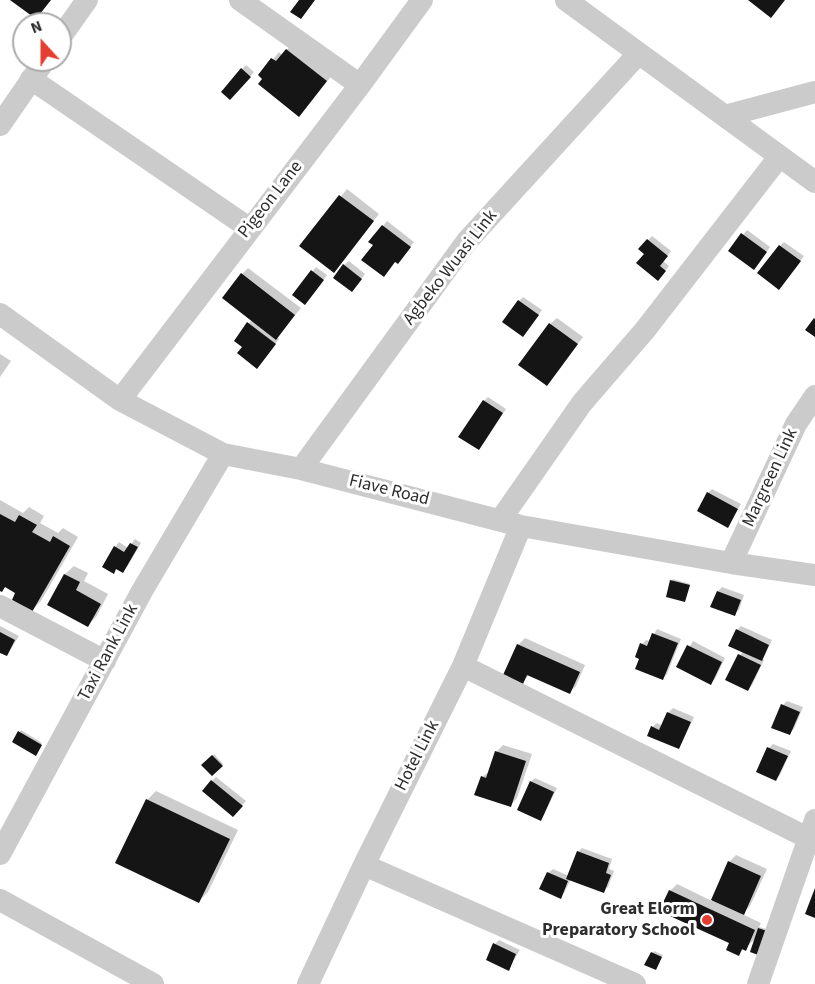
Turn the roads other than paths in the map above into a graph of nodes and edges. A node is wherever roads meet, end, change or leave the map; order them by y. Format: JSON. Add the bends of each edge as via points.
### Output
{"nodes":[{"id":1,"x":87,"y":0,"type":"edge"},
{"id":2,"x":240,"y":0,"type":"edge"},
{"id":3,"x":422,"y":0,"type":"edge"},
{"id":4,"x":566,"y":0,"type":"edge"},
{"id":5,"x":72,"y":21,"type":"edge"},
{"id":6,"x":639,"y":52,"type":"junction"},
{"id":7,"x":37,"y":72,"type":"edge"},
{"id":8,"x":31,"y":80,"type":"junction"},
{"id":9,"x":360,"y":85,"type":"junction"},
{"id":10,"x":815,"y":92,"type":"edge"},
{"id":11,"x":725,"y":116,"type":"junction"},
{"id":12,"x":0,"y":125,"type":"edge"},
{"id":13,"x":779,"y":157,"type":"junction"},
{"id":14,"x":815,"y":182,"type":"edge"},
{"id":15,"x":249,"y":228,"type":"junction"},
{"id":16,"x":0,"y":314,"type":"edge"},
{"id":17,"x":815,"y":396,"type":"edge"},
{"id":18,"x":120,"y":400,"type":"junction"},
{"id":19,"x":223,"y":454,"type":"junction"},
{"id":20,"x":301,"y":469,"type":"junction"},
{"id":21,"x":511,"y":522,"type":"junction"},
{"id":22,"x":731,"y":563,"type":"junction"},
{"id":23,"x":815,"y":575,"type":"edge"},
{"id":24,"x":0,"y":606,"type":"edge"},
{"id":25,"x":105,"y":661,"type":"junction"},
{"id":26,"x":463,"y":666,"type":"junction"},
{"id":27,"x":812,"y":829,"type":"edge"},
{"id":28,"x":0,"y":854,"type":"edge"},
{"id":29,"x":364,"y":865,"type":"junction"},
{"id":30,"x":0,"y":900,"type":"edge"},
{"id":31,"x":153,"y":984,"type":"edge"},
{"id":32,"x":308,"y":984,"type":"edge"},
{"id":33,"x":635,"y":984,"type":"edge"},
{"id":34,"x":758,"y":984,"type":"edge"}],
"edges":[{"from":1,"to":5,"type":"street"},
{"from":2,"to":9,"type":"street"},
{"from":3,"to":9,"type":"street","name":"Pigeon Lane"},
{"from":4,"to":6,"type":"street"},
{"from":6,"to":11,"type":"street"},
{"from":6,"to":20,"type":"street","name":"Agbeko Wuasi Link","via":[[467,241]]},
{"from":7,"to":8,"type":"street"},
{"from":8,"to":12,"type":"street"},
{"from":8,"to":15,"type":"street"},
{"from":9,"to":15,"type":"street","name":"Pigeon Lane"},
{"from":10,"to":11,"type":"street"},
{"from":11,"to":13,"type":"street"},
{"from":13,"to":14,"type":"street"},
{"from":13,"to":21,"type":"street","name":"Hotel Link","via":[[645,330],[582,404]]},
{"from":15,"to":18,"type":"street","name":"Pigeon Lane"},
{"from":16,"to":18,"type":"street","name":"Fiave Road"},
{"from":17,"to":22,"type":"street","name":"Margreen Link","via":[[796,424]]},
{"from":18,"to":19,"type":"street","name":"Fiave Road"},
{"from":19,"to":20,"type":"street","name":"Fiave Road"},
{"from":19,"to":25,"type":"street","name":"Taxi Rank Link"},
{"from":20,"to":21,"type":"street","name":"Fiave Road"},
{"from":21,"to":22,"type":"street","name":"Fiave Road"},
{"from":21,"to":26,"type":"street","name":"Hotel Link"},
{"from":22,"to":23,"type":"street","name":"Fiave Road"},
{"from":24,"to":25,"type":"street"},
{"from":25,"to":28,"type":"street","name":"Taxi Rank Link"},
{"from":26,"to":27,"type":"street"},
{"from":26,"to":29,"type":"street","name":"Hotel Link"},
{"from":27,"to":34,"type":"street"},
{"from":29,"to":32,"type":"street","name":"Hotel Link"},
{"from":29,"to":33,"type":"street"},
{"from":30,"to":31,"type":"street"}]}
